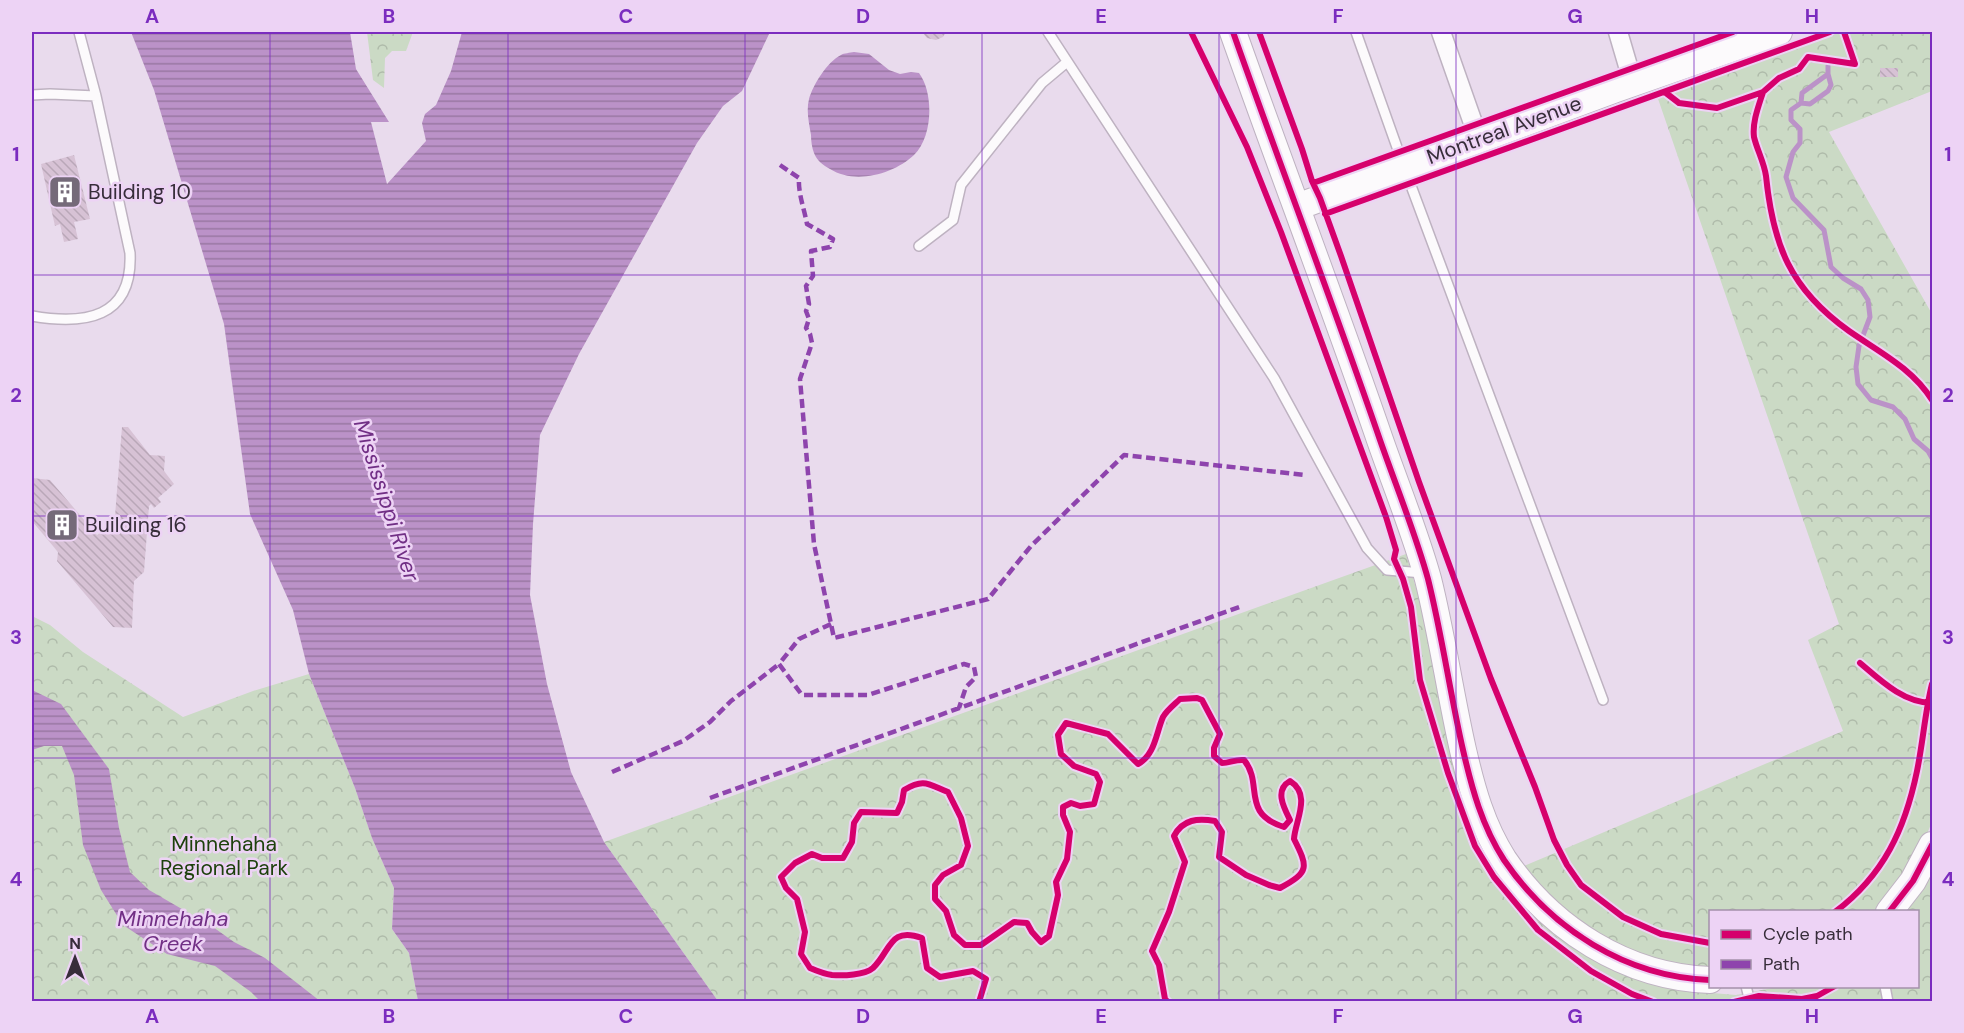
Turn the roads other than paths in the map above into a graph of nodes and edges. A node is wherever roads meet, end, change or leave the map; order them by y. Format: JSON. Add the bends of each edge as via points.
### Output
{"nodes":[{"id":1,"x":79,"y":32,"type":"edge"},
{"id":2,"x":1048,"y":32,"type":"edge"},
{"id":3,"x":1233,"y":32,"type":"edge"},
{"id":4,"x":1356,"y":32,"type":"edge"},
{"id":5,"x":1441,"y":32,"type":"edge"},
{"id":6,"x":1618,"y":32,"type":"edge"},
{"id":7,"x":1779,"y":32,"type":"edge"},
{"id":8,"x":1067,"y":62,"type":"junction"},
{"id":9,"x":1633,"y":83,"type":"junction"},
{"id":10,"x":32,"y":95,"type":"edge"},
{"id":11,"x":96,"y":96,"type":"junction"},
{"id":12,"x":1479,"y":140,"type":"junction"},
{"id":13,"x":1404,"y":167,"type":"junction"},
{"id":14,"x":1297,"y":207,"type":"junction"},
{"id":15,"x":919,"y":246,"type":"dead end"},
{"id":16,"x":32,"y":316,"type":"edge"},
{"id":17,"x":1426,"y":573,"type":"junction"},
{"id":18,"x":1603,"y":700,"type":"dead end"},
{"id":19,"x":1932,"y":845,"type":"edge"},
{"id":20,"x":1890,"y":910,"type":"edge"},
{"id":21,"x":1709,"y":980,"type":"edge"}],
"edges":[{"from":1,"to":11,"type":"lane"},
{"from":2,"to":8,"type":"lane"},
{"from":3,"to":14,"type":"street"},
{"from":4,"to":13,"type":"lane"},
{"from":5,"to":12,"type":"street"},
{"from":6,"to":9,"type":"street"},
{"from":7,"to":9,"type":"street","name":"Montreal Avenue"},
{"from":8,"to":15,"type":"lane","via":[[1042,83],[961,185],[953,220]]},
{"from":8,"to":17,"type":"lane","via":[[1274,378],[1367,548],[1387,570]]},
{"from":9,"to":12,"type":"street","name":"Montreal Avenue"},
{"from":10,"to":11,"type":"lane"},
{"from":11,"to":16,"type":"lane","via":[[130,253],[129,278],[113,308],[100,314],[71,320]]},
{"from":12,"to":13,"type":"street","name":"Montreal Avenue"},
{"from":13,"to":14,"type":"street","name":"Montreal Avenue"},
{"from":13,"to":18,"type":"lane"},
{"from":14,"to":17,"type":"street"},
{"from":17,"to":21,"type":"street","via":[[1469,778],[1489,835],[1505,861],[1548,912],[1599,948],[1657,973]]},
{"from":19,"to":20,"type":"street","via":[[1913,881]]}]}
